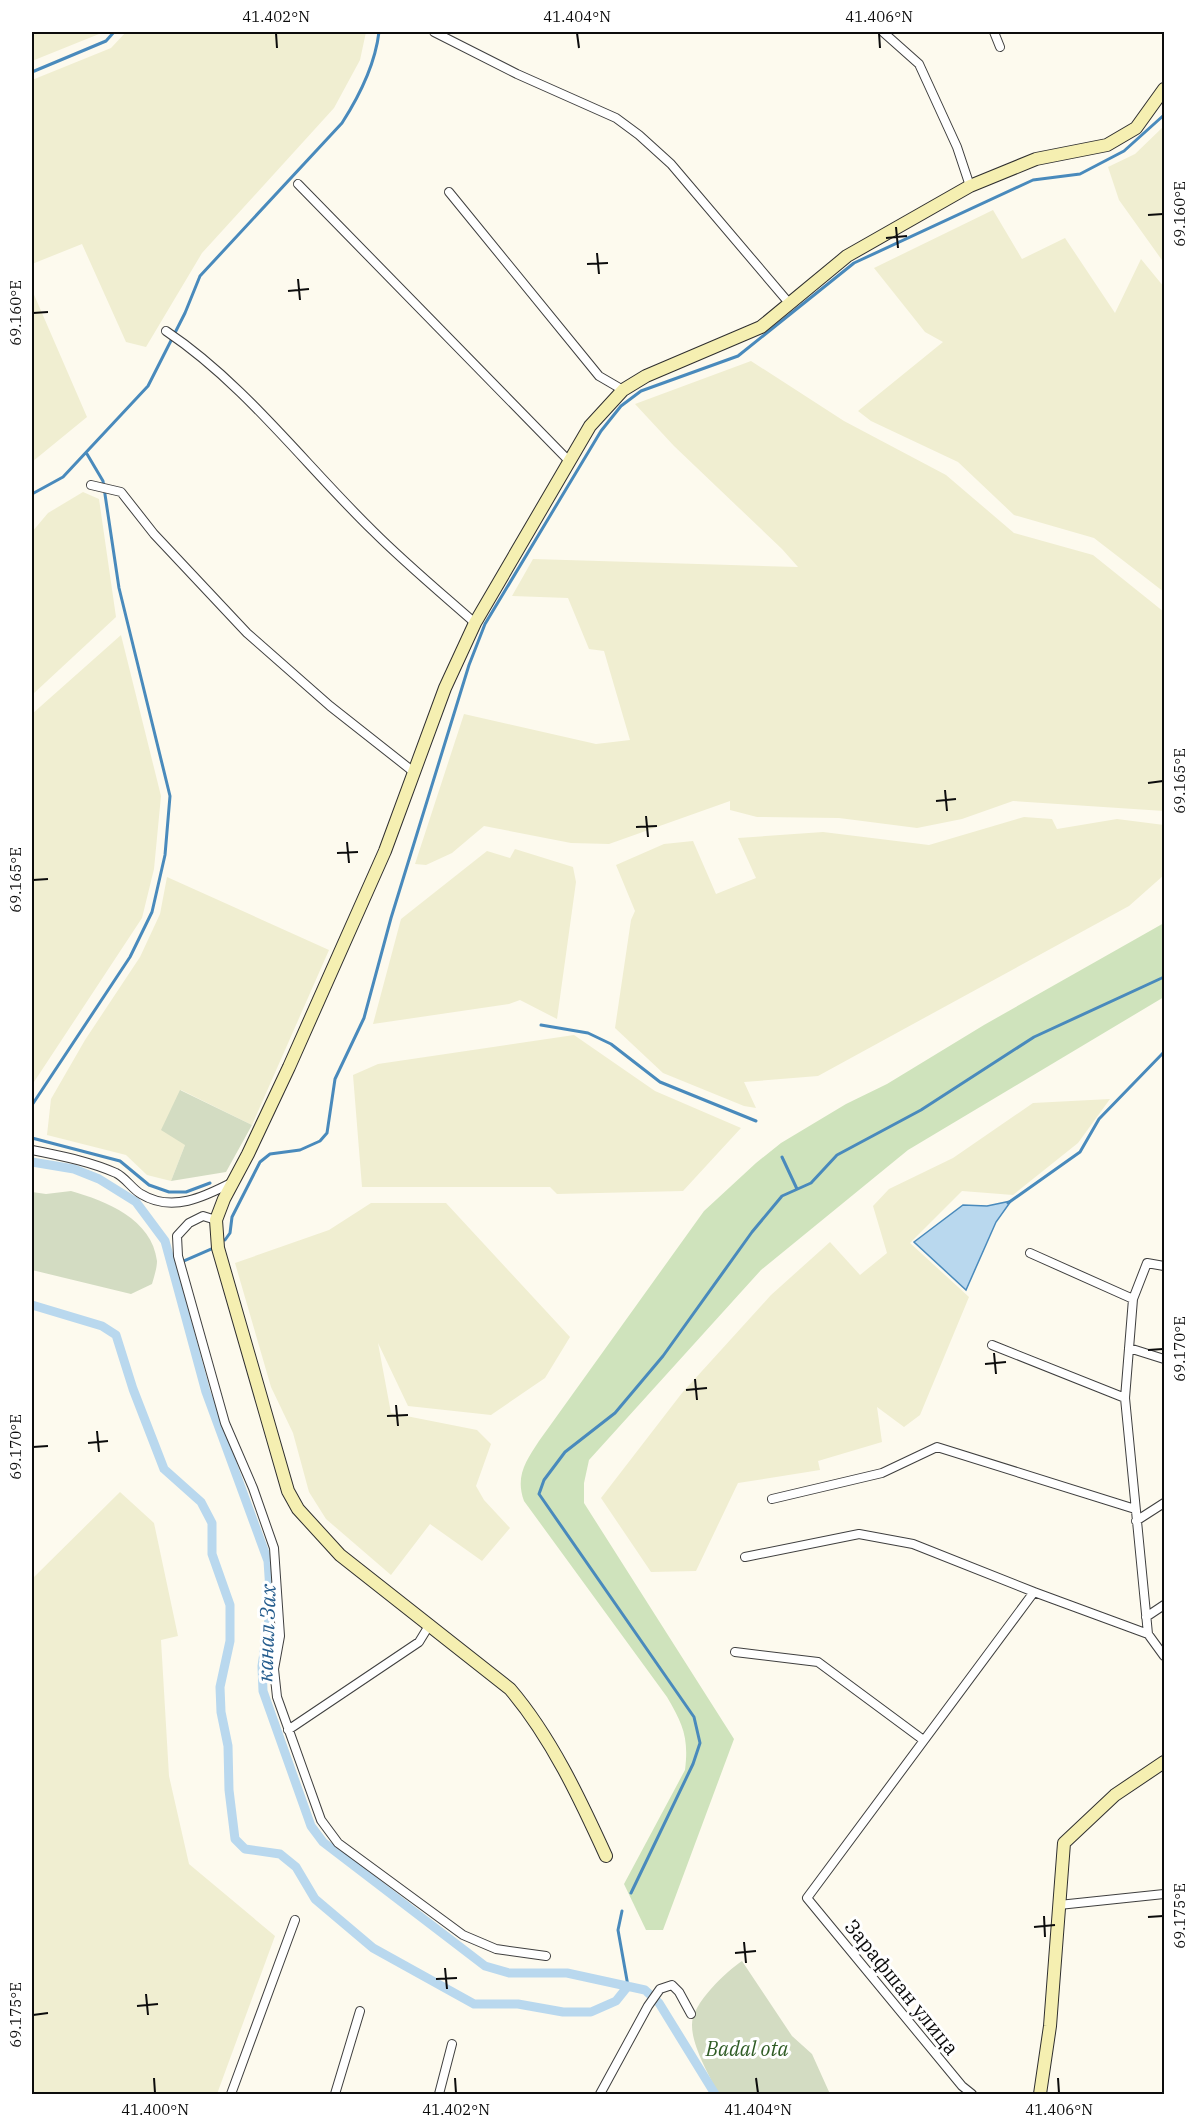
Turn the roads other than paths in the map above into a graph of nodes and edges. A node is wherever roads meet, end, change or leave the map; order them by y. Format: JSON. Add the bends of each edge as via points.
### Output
{"nodes":[{"id":1,"x":434,"y":32,"type":"edge"},
{"id":2,"x":883,"y":32,"type":"edge"},
{"id":3,"x":994,"y":32,"type":"edge"},
{"id":4,"x":1000,"y":47,"type":"dead end"},
{"id":5,"x":1164,"y":89,"type":"edge"},
{"id":6,"x":298,"y":184,"type":"dead end"},
{"id":7,"x":970,"y":186,"type":"junction"},
{"id":8,"x":449,"y":192,"type":"dead end"},
{"id":9,"x":789,"y":303,"type":"junction"},
{"id":10,"x":166,"y":331,"type":"dead end"},
{"id":11,"x":623,"y":390,"type":"junction"},
{"id":12,"x":569,"y":461,"type":"junction"},
{"id":13,"x":91,"y":485,"type":"dead end"},
{"id":14,"x":475,"y":623,"type":"junction"},
{"id":15,"x":415,"y":772,"type":"junction"},
{"id":16,"x":32,"y":1150,"type":"edge"},
{"id":17,"x":233,"y":1182,"type":"junction"},
{"id":18,"x":206,"y":1196,"type":"junction"},
{"id":19,"x":203,"y":1216,"type":"junction"},
{"id":20,"x":216,"y":1220,"type":"junction"},
{"id":21,"x":1030,"y":1253,"type":"dead end"},
{"id":22,"x":1164,"y":1266,"type":"edge"},
{"id":23,"x":1133,"y":1299,"type":"junction"},
{"id":24,"x":992,"y":1345,"type":"dead end"},
{"id":25,"x":1129,"y":1348,"type":"junction"},
{"id":26,"x":1164,"y":1359,"type":"edge"},
{"id":27,"x":1125,"y":1398,"type":"junction"},
{"id":28,"x":772,"y":1499,"type":"dead end"},
{"id":29,"x":1164,"y":1503,"type":"edge"},
{"id":30,"x":1135,"y":1509,"type":"junction"},
{"id":31,"x":1136,"y":1521,"type":"junction"},
{"id":32,"x":745,"y":1557,"type":"dead end"},
{"id":33,"x":1034,"y":1592,"type":"junction"},
{"id":34,"x":1164,"y":1605,"type":"edge"},
{"id":35,"x":1146,"y":1617,"type":"junction"},
{"id":36,"x":430,"y":1624,"type":"junction"},
{"id":37,"x":1148,"y":1634,"type":"junction"},
{"id":38,"x":735,"y":1652,"type":"dead end"},
{"id":39,"x":1164,"y":1656,"type":"edge"},
{"id":40,"x":288,"y":1730,"type":"junction"},
{"id":41,"x":922,"y":1739,"type":"junction"},
{"id":42,"x":1164,"y":1762,"type":"edge"},
{"id":43,"x":606,"y":1856,"type":"dead end"},
{"id":44,"x":1164,"y":1894,"type":"edge"},
{"id":45,"x":1059,"y":1905,"type":"junction"},
{"id":46,"x":295,"y":1920,"type":"dead end"},
{"id":47,"x":546,"y":1956,"type":"dead end"},
{"id":48,"x":360,"y":2011,"type":"dead end"},
{"id":49,"x":692,"y":2014,"type":"dead end"},
{"id":50,"x":452,"y":2044,"type":"dead end"},
{"id":51,"x":231,"y":2094,"type":"edge"},
{"id":52,"x":335,"y":2094,"type":"edge"},
{"id":53,"x":439,"y":2094,"type":"edge"},
{"id":54,"x":600,"y":2094,"type":"edge"},
{"id":55,"x":972,"y":2094,"type":"edge"},
{"id":56,"x":1040,"y":2094,"type":"edge"}],
"edges":[{"from":1,"to":9,"type":"street","via":[[616,118],[639,135],[671,164]]},
{"from":2,"to":7,"type":"street","via":[[919,64],[957,147]]},
{"from":3,"to":4,"type":"street"},
{"from":5,"to":7,"type":"main road","via":[[1136,128],[1107,145],[1036,159]]},
{"from":6,"to":12,"type":"street"},
{"from":7,"to":9,"type":"main road","via":[[847,256]]},
{"from":8,"to":11,"type":"street","via":[[599,376]]},
{"from":9,"to":11,"type":"main road","via":[[761,327],[742,337],[646,376]]},
{"from":10,"to":14,"type":"street","via":[[191,348],[373,531]]},
{"from":11,"to":12,"type":"main road","via":[[590,426]]},
{"from":12,"to":14,"type":"main road"},
{"from":13,"to":15,"type":"street","via":[[121,492],[154,534],[247,633],[330,706]]},
{"from":14,"to":15,"type":"main road","via":[[445,688]]},
{"from":15,"to":17,"type":"main road","via":[[385,851]]},
{"from":16,"to":18,"type":"street","via":[[92,1163],[120,1175],[140,1194],[158,1202],[184,1202]]},
{"from":17,"to":18,"type":"street"},
{"from":17,"to":20,"type":"main road"},
{"from":18,"to":19,"type":"street"},
{"from":19,"to":20,"type":"street"},
{"from":19,"to":40,"type":"street","via":[[177,1236],[178,1256],[225,1423],[274,1548],[280,1636],[274,1669],[277,1696]]},
{"from":20,"to":36,"type":"main road","via":[[218,1248],[288,1491],[298,1509],[340,1555]]},
{"from":21,"to":23,"type":"street"},
{"from":22,"to":23,"type":"street","via":[[1147,1263]]},
{"from":23,"to":25,"type":"street"},
{"from":24,"to":27,"type":"street"},
{"from":25,"to":26,"type":"street"},
{"from":25,"to":27,"type":"street"},
{"from":27,"to":30,"type":"street"},
{"from":28,"to":30,"type":"street","via":[[882,1473],[937,1446]]},
{"from":29,"to":31,"type":"street"},
{"from":30,"to":31,"type":"street"},
{"from":31,"to":35,"type":"street"},
{"from":32,"to":33,"type":"street","via":[[859,1534],[913,1544]]},
{"from":33,"to":37,"type":"street"},
{"from":33,"to":41,"type":"street"},
{"from":34,"to":35,"type":"street"},
{"from":35,"to":37,"type":"street"},
{"from":36,"to":40,"type":"street","via":[[418,1642]]},
{"from":36,"to":43,"type":"main road","via":[[489,1670],[528,1709]]},
{"from":37,"to":39,"type":"street"},
{"from":38,"to":41,"type":"street","via":[[818,1662]]},
{"from":40,"to":47,"type":"street","via":[[321,1820],[338,1843],[463,1935],[496,1948]]},
{"from":41,"to":55,"type":"street","name":"Зарафшан улица","via":[[807,1898]]},
{"from":42,"to":45,"type":"main road","via":[[1115,1795],[1064,1843]]},
{"from":44,"to":45,"type":"street"},
{"from":45,"to":56,"type":"main road","via":[[1050,2026]]},
{"from":46,"to":51,"type":"street"},
{"from":48,"to":52,"type":"street"},
{"from":49,"to":54,"type":"street","via":[[672,1985],[660,1989]]},
{"from":50,"to":53,"type":"street"}]}
